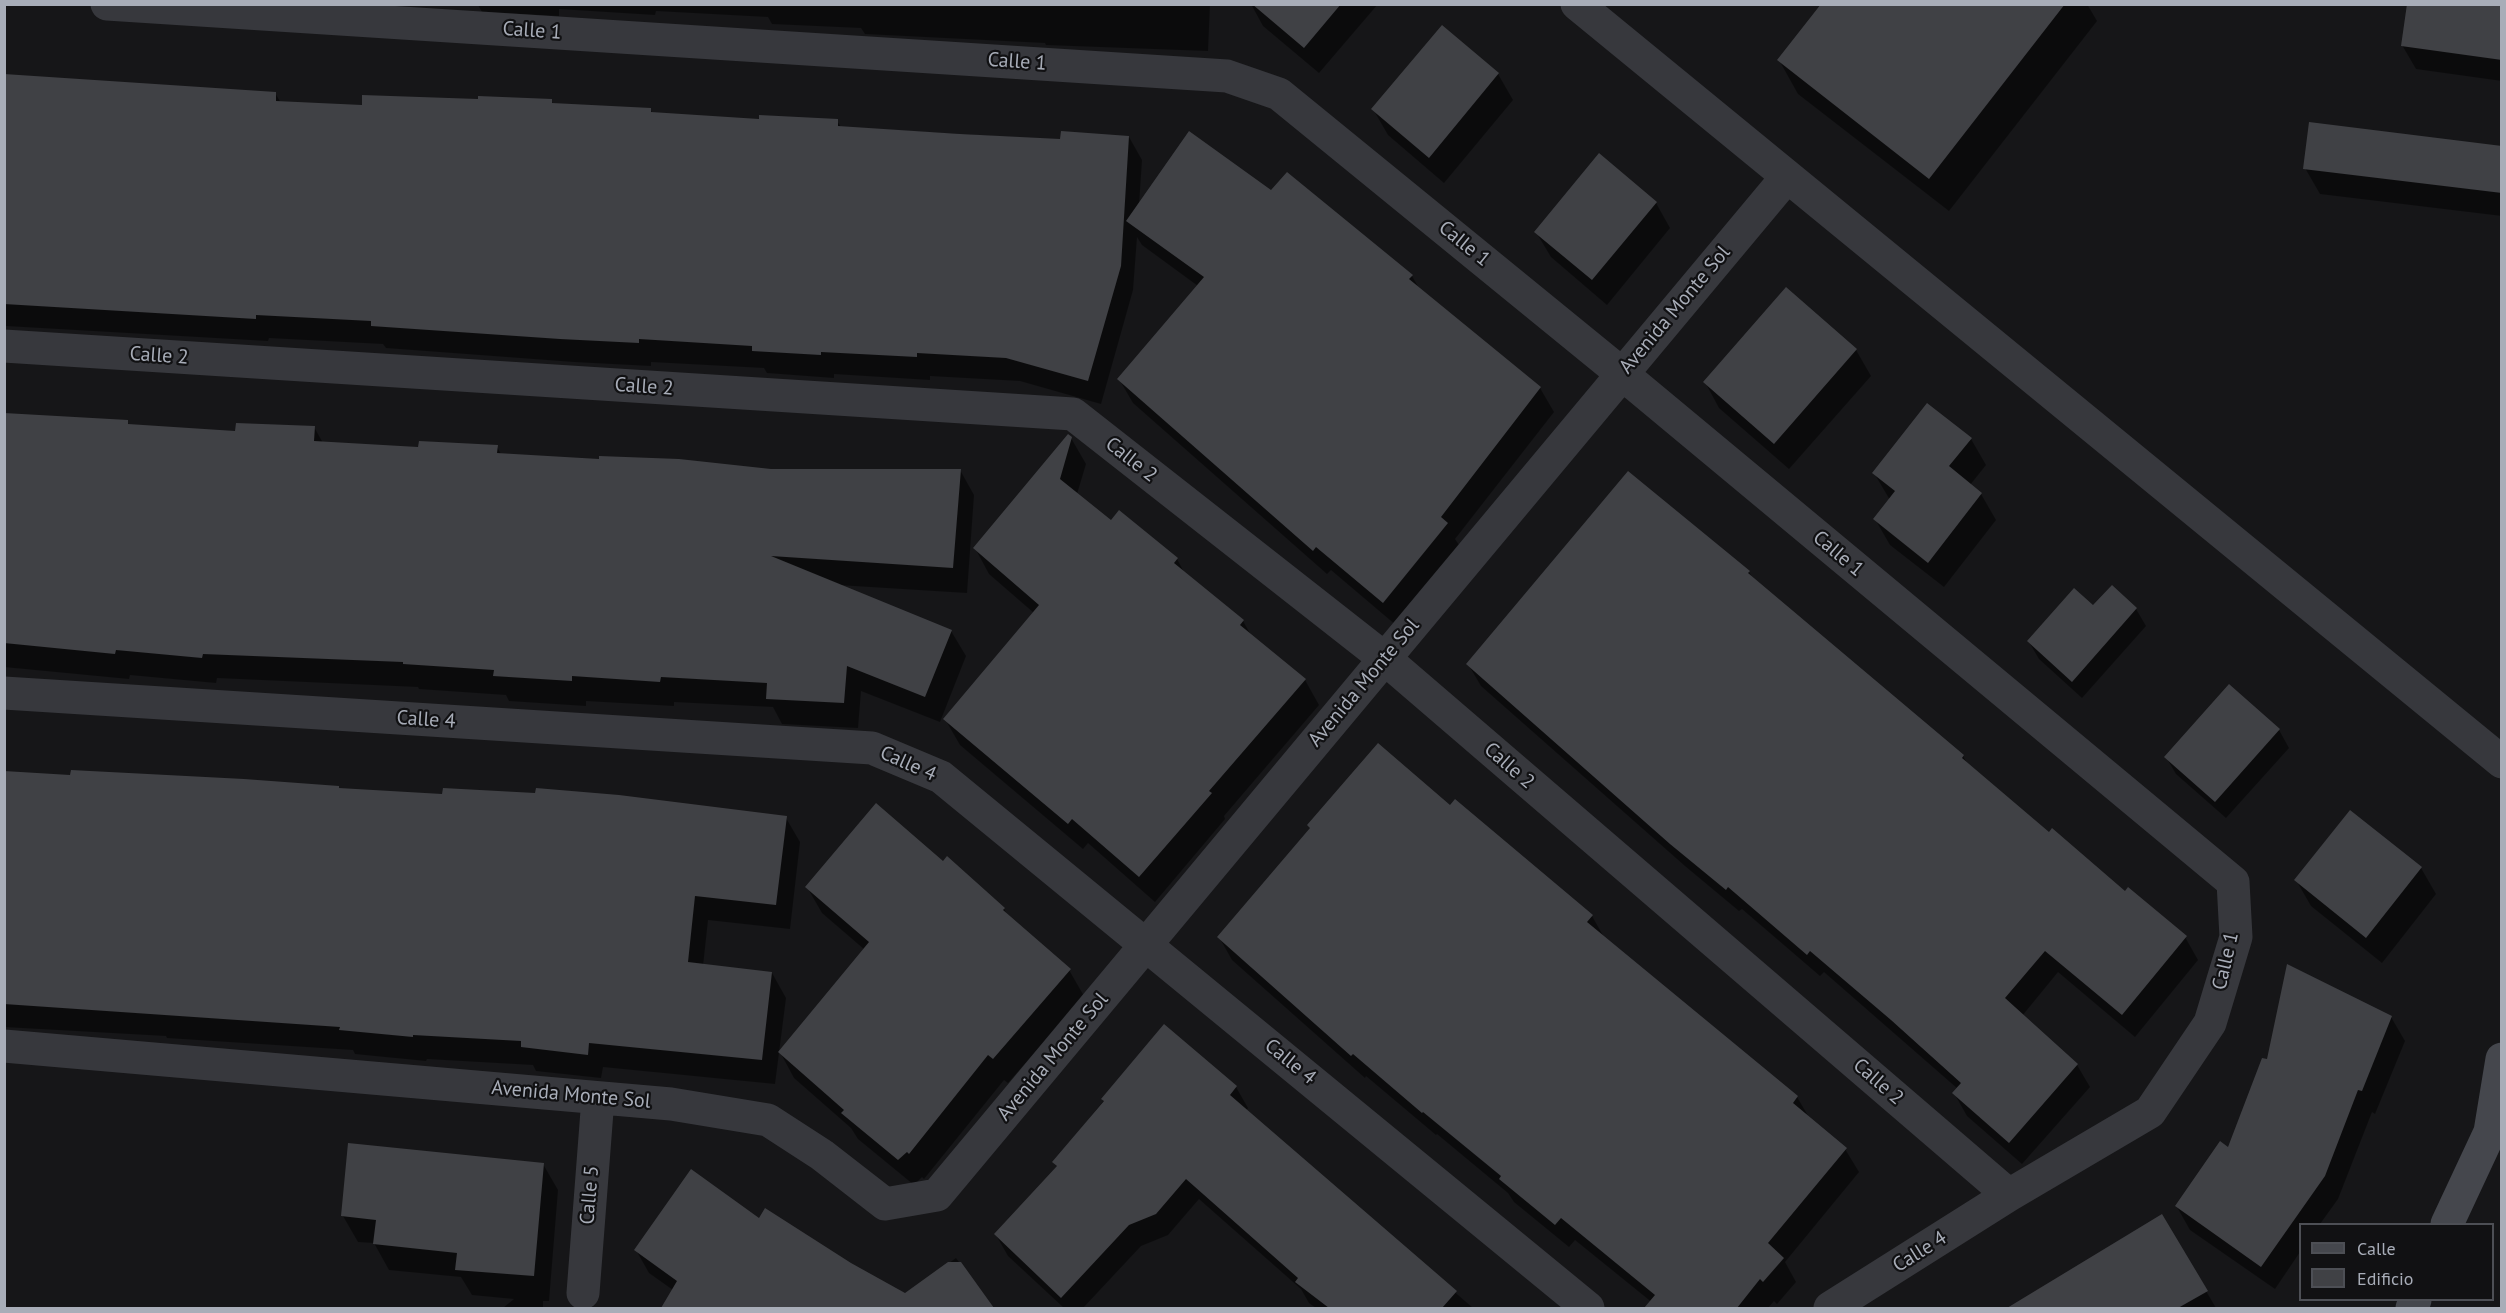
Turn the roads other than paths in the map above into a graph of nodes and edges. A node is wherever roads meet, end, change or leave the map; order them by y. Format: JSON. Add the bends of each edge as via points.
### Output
{"nodes":[{"id":1,"x":107,"y":4,"type":"edge"},
{"id":2,"x":1577,"y":4,"type":"edge"},
{"id":3,"x":1786,"y":178,"type":"junction"},
{"id":4,"x":4,"y":346,"type":"edge"},
{"id":5,"x":1621,"y":373,"type":"junction"},
{"id":6,"x":1384,"y":658,"type":"junction"},
{"id":7,"x":4,"y":693,"type":"edge"},
{"id":8,"x":2502,"y":762,"type":"edge"},
{"id":9,"x":1146,"y":945,"type":"junction"},
{"id":10,"x":4,"y":1046,"type":"edge"},
{"id":11,"x":2502,"y":1059,"type":"edge"},
{"id":12,"x":598,"y":1098,"type":"junction"},
{"id":13,"x":2009,"y":1195,"type":"junction"},
{"id":14,"x":2447,"y":1223,"type":"edge"},
{"id":15,"x":583,"y":1293,"type":"dead end"},
{"id":16,"x":1588,"y":1308,"type":"edge"},
{"id":17,"x":1830,"y":1308,"type":"edge"}],
"edges":[{"from":1,"to":5,"type":"street","name":"Calle 1","via":[[1227,76],[1279,94]]},
{"from":2,"to":3,"type":"street"},
{"from":3,"to":5,"type":"street","name":"Avenida Monte Sol"},
{"from":3,"to":8,"type":"street"},
{"from":4,"to":6,"type":"street","name":"Calle 2","via":[[1073,414]]},
{"from":5,"to":6,"type":"street","name":"Avenida Monte Sol"},
{"from":5,"to":13,"type":"street","name":"Calle 1","via":[[2233,882],[2236,937],[2210,1023],[2150,1112]]},
{"from":6,"to":9,"type":"street","name":"Avenida Monte Sol"},
{"from":6,"to":13,"type":"street","name":"Calle 2"},
{"from":7,"to":9,"type":"street","name":"Calle 4","via":[[872,748],[941,777]]},
{"from":9,"to":12,"type":"street","name":"Avenida Monte Sol","via":[[937,1195],[885,1204],[822,1155],[768,1120],[671,1104]]},
{"from":9,"to":16,"type":"street","name":"Calle 4"},
{"from":10,"to":12,"type":"street","name":"Avenida Monte Sol"},
{"from":11,"to":14,"type":"street","via":[[2490,1132]]},
{"from":12,"to":15,"type":"street","name":"Calle 5"},
{"from":13,"to":17,"type":"street","name":"Calle 4"}]}
